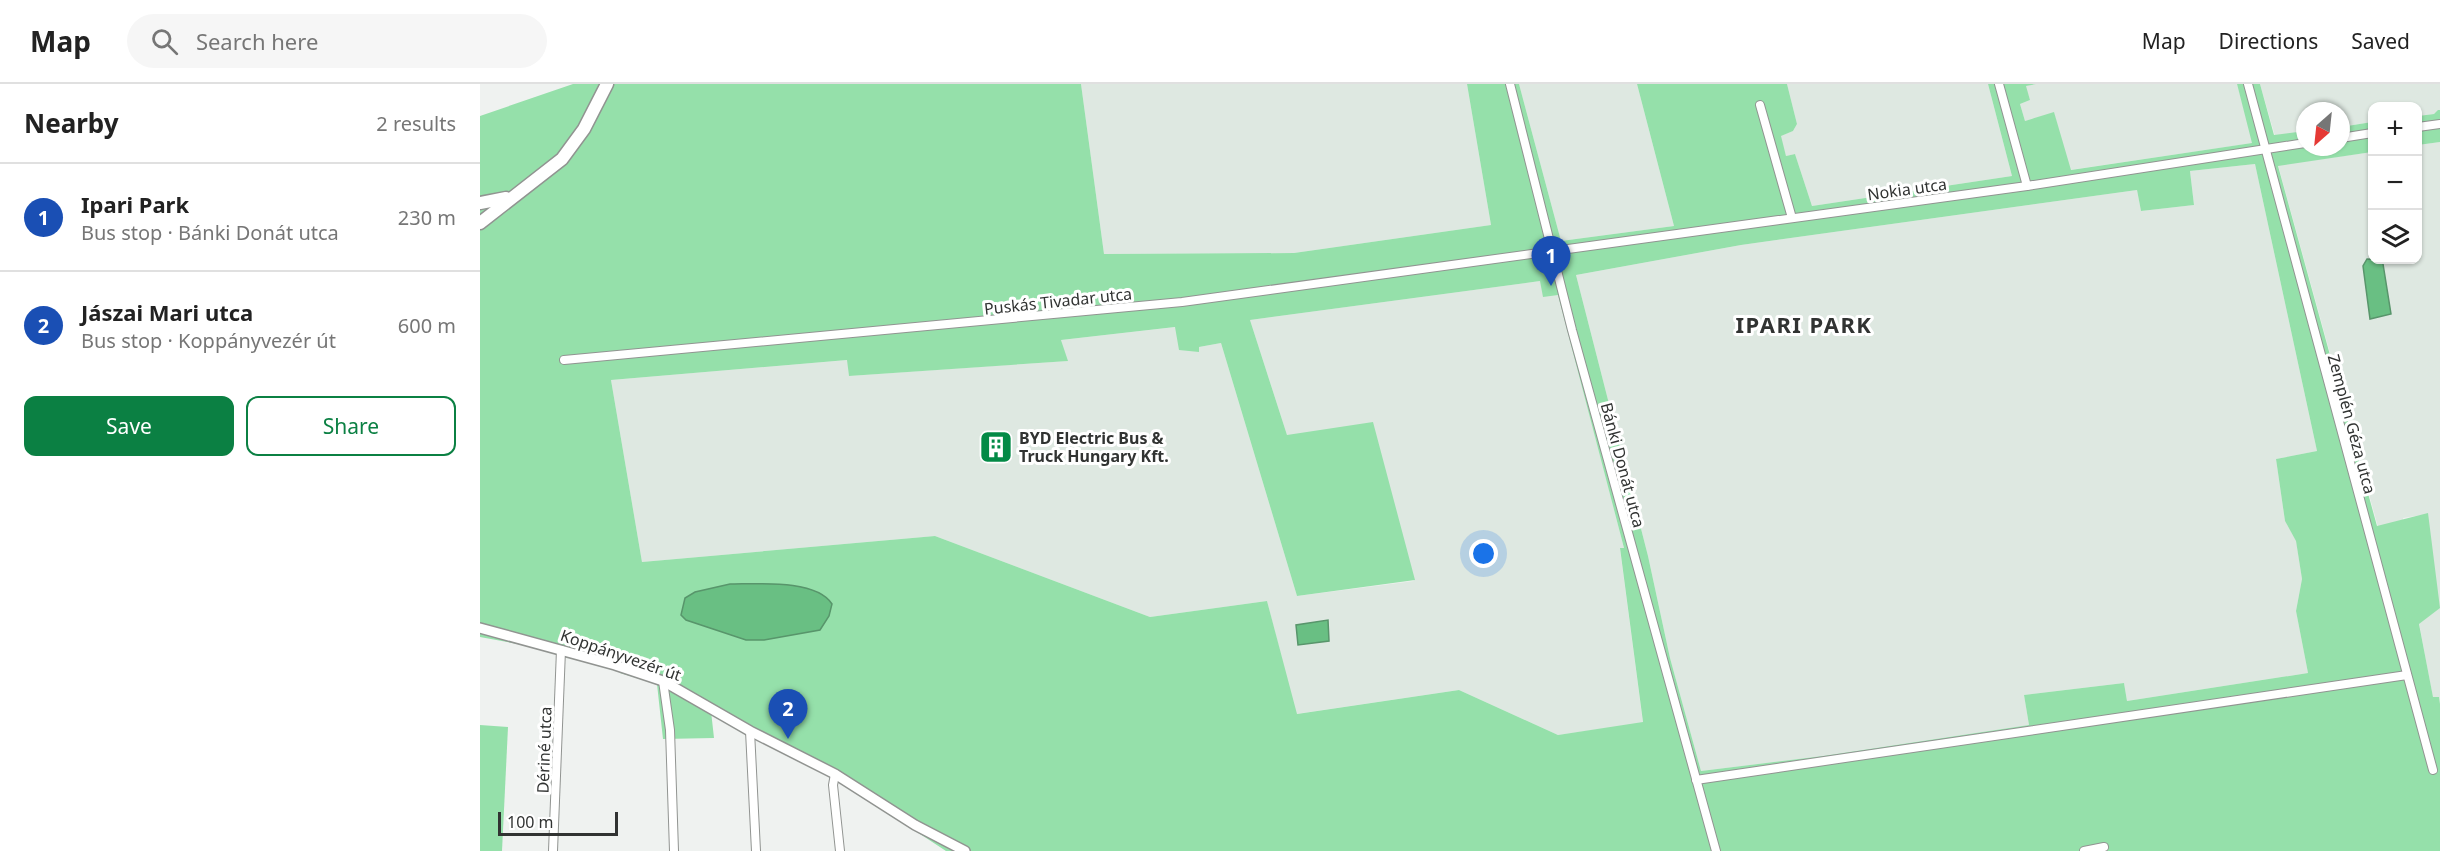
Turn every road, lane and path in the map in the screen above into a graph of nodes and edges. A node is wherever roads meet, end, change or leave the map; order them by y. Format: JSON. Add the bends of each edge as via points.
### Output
{"nodes":[{"id":1,"x":607,"y":84,"type":"edge"},
{"id":2,"x":1510,"y":84,"type":"edge"},
{"id":3,"x":1999,"y":84,"type":"edge"},
{"id":4,"x":2248,"y":84,"type":"edge"},
{"id":5,"x":1760,"y":105,"type":"dead end"},
{"id":6,"x":2440,"y":124,"type":"edge"},
{"id":7,"x":2422,"y":126,"type":"edge"},
{"id":8,"x":2368,"y":134,"type":"edge"},
{"id":9,"x":2350,"y":137,"type":"edge"},
{"id":10,"x":2296,"y":144,"type":"edge"},
{"id":11,"x":2264,"y":148,"type":"junction"},
{"id":12,"x":2028,"y":186,"type":"junction"},
{"id":13,"x":513,"y":196,"type":"junction"},
{"id":14,"x":480,"y":205,"type":"edge"},
{"id":15,"x":1792,"y":218,"type":"junction"},
{"id":16,"x":480,"y":223,"type":"edge"},
{"id":17,"x":1553,"y":251,"type":"junction"},
{"id":18,"x":564,"y":360,"type":"dead end"},
{"id":19,"x":480,"y":628,"type":"edge"},
{"id":20,"x":561,"y":650,"type":"junction"},
{"id":21,"x":2407,"y":675,"type":"junction"},
{"id":22,"x":663,"y":681,"type":"junction"},
{"id":23,"x":750,"y":731,"type":"junction"},
{"id":24,"x":2433,"y":770,"type":"dead end"},
{"id":25,"x":835,"y":774,"type":"junction"},
{"id":26,"x":1696,"y":780,"type":"junction"},
{"id":27,"x":946,"y":847,"type":"edge"},
{"id":28,"x":2104,"y":847,"type":"dead end"},
{"id":29,"x":553,"y":851,"type":"edge"},
{"id":30,"x":674,"y":851,"type":"edge"},
{"id":31,"x":756,"y":851,"type":"edge"},
{"id":32,"x":840,"y":851,"type":"edge"},
{"id":33,"x":965,"y":851,"type":"edge"},
{"id":34,"x":1716,"y":851,"type":"edge"},
{"id":35,"x":2084,"y":851,"type":"edge"}],
"edges":[{"from":1,"to":13,"type":"main road","via":[[570,149],[540,178]]},
{"from":2,"to":17,"type":"street","name":"Bánki Donát utca"},
{"from":3,"to":12,"type":"street"},
{"from":4,"to":11,"type":"street","name":"Zemplén Géza utca"},
{"from":5,"to":15,"type":"street"},
{"from":6,"to":7,"type":"street"},
{"from":8,"to":9,"type":"street"},
{"from":10,"to":11,"type":"street","name":"Nokia utca"},
{"from":11,"to":12,"type":"street","name":"Nokia utca"},
{"from":11,"to":21,"type":"street","name":"Zemplén Géza utca"},
{"from":12,"to":15,"type":"street","name":"Nokia utca"},
{"from":13,"to":14,"type":"main road"},
{"from":13,"to":16,"type":"main road"},
{"from":14,"to":16,"type":"main road"},
{"from":15,"to":17,"type":"street","name":"Nokia utca"},
{"from":17,"to":18,"type":"street","name":"Puskás Tivadar utca","via":[[1182,302]]},
{"from":17,"to":26,"type":"street","name":"Bánki Donát utca"},
{"from":19,"to":20,"type":"street","name":"Koppányvezér út"},
{"from":20,"to":22,"type":"street","name":"Koppányvezér út"},
{"from":20,"to":29,"type":"street","name":"Dériné utca"},
{"from":21,"to":24,"type":"street","name":"Zemplén Géza utca"},
{"from":21,"to":26,"type":"street"},
{"from":22,"to":23,"type":"street","name":"Koppányvezér út"},
{"from":22,"to":30,"type":"street","via":[[670,730]]},
{"from":23,"to":25,"type":"street","name":"Koppányvezér út"},
{"from":23,"to":31,"type":"street"},
{"from":25,"to":27,"type":"street","name":"Koppányvezér út"},
{"from":25,"to":32,"type":"street"},
{"from":26,"to":34,"type":"street","name":"Bánki Donát utca"},
{"from":27,"to":33,"type":"street","name":"Koppányvezér út"},
{"from":28,"to":35,"type":"street"}]}
